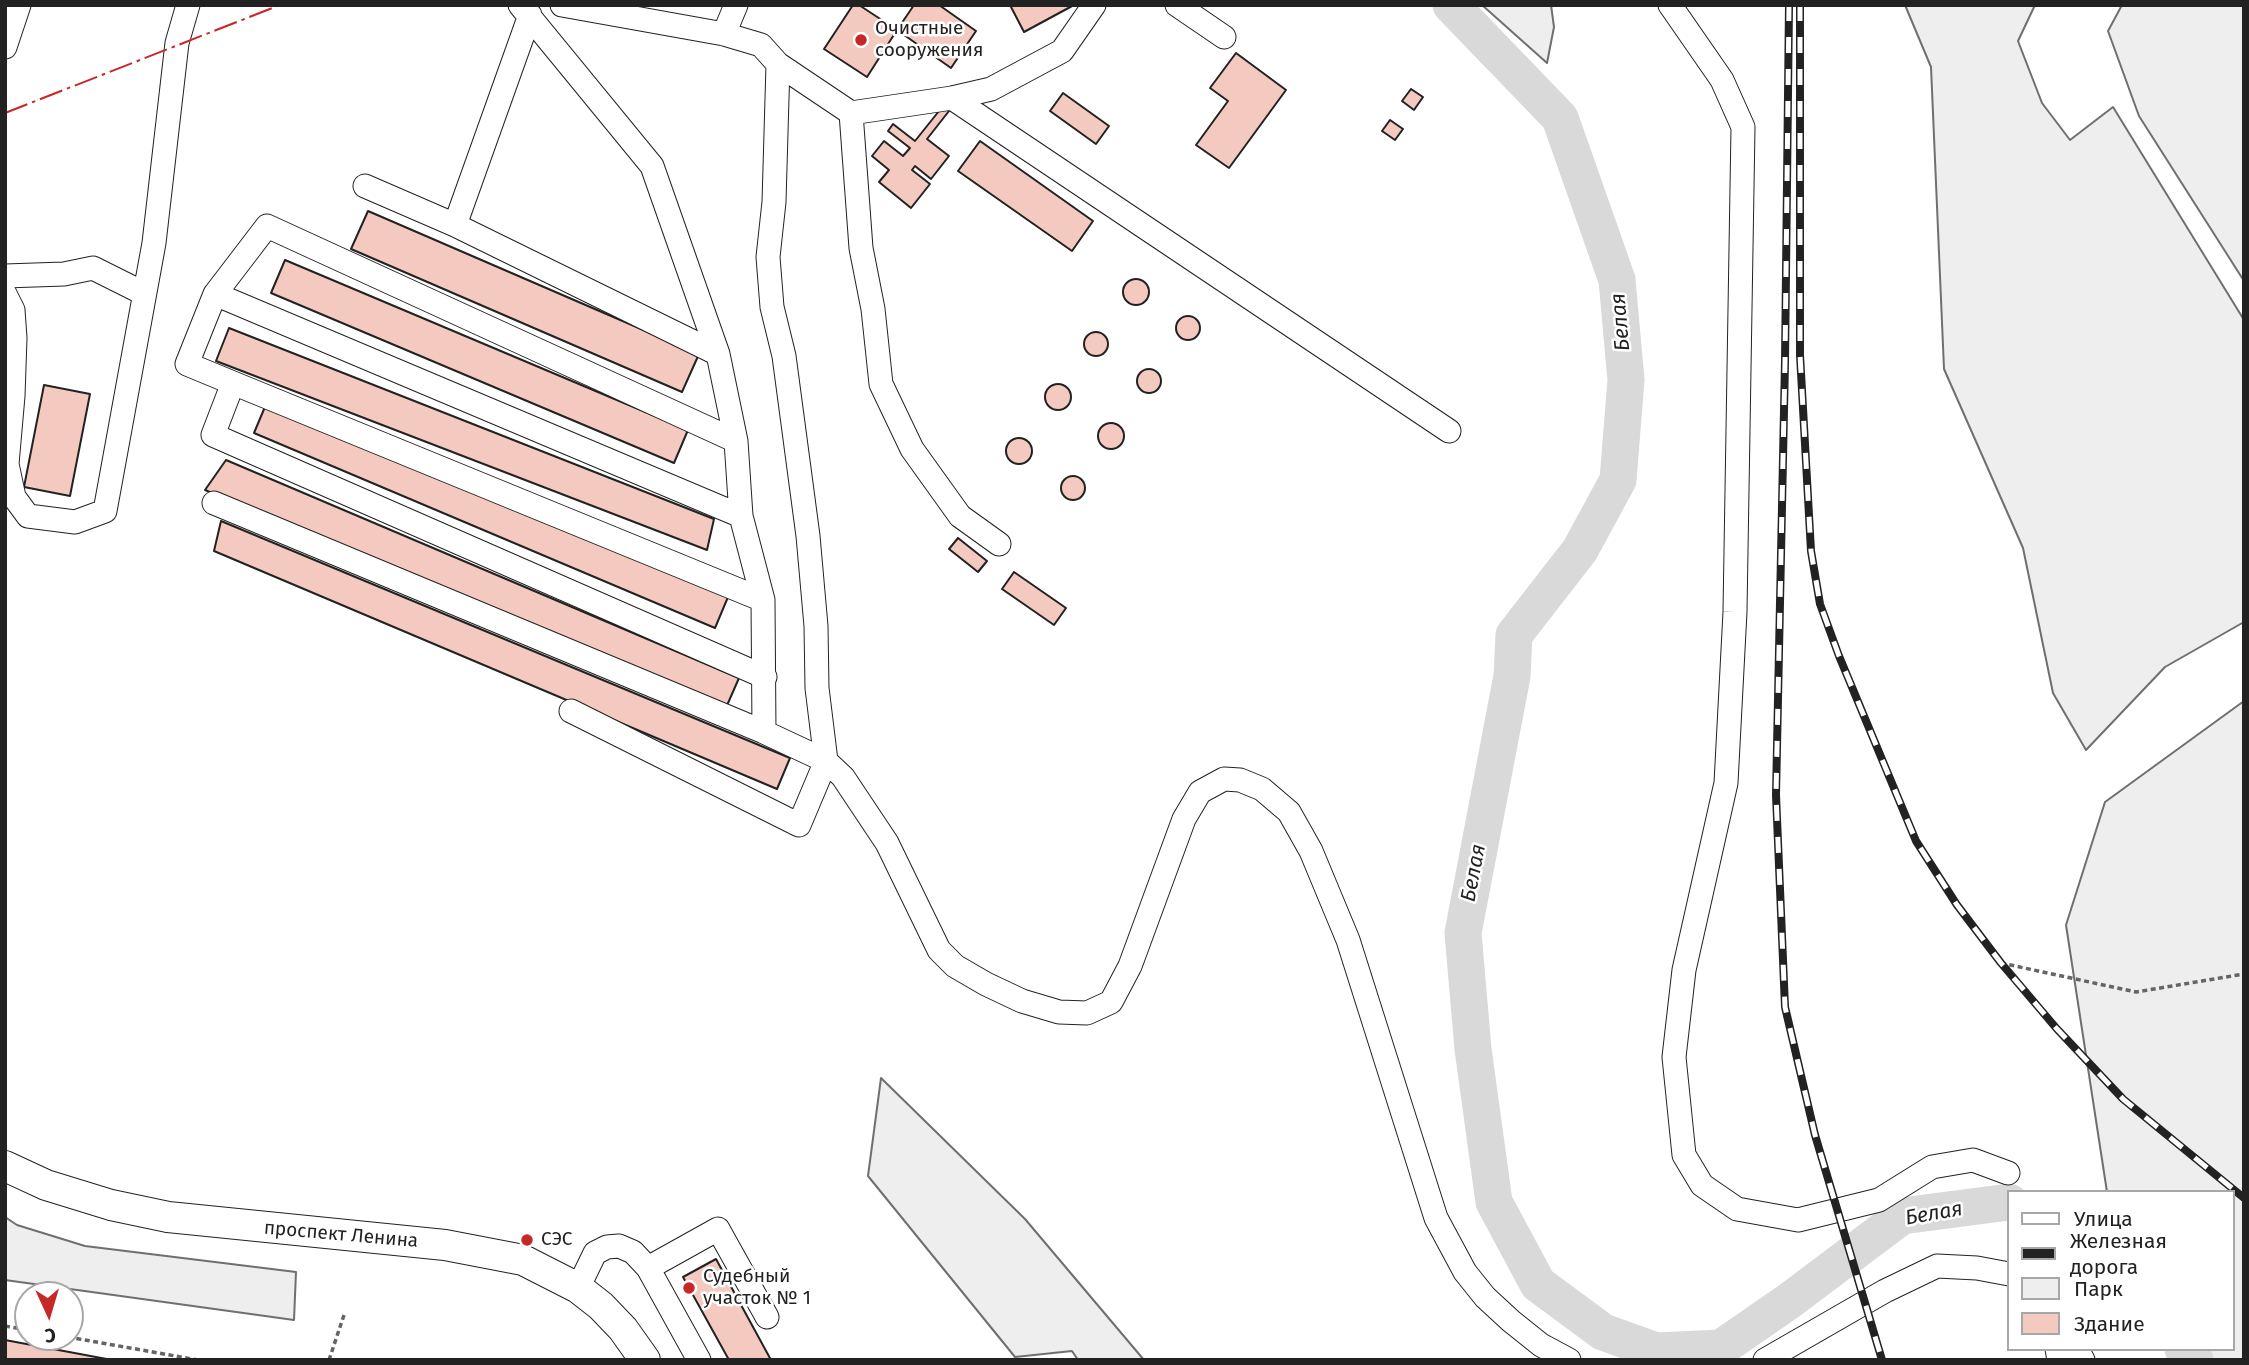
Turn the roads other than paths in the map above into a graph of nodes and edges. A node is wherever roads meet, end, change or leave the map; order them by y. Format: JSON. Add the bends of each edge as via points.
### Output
{"nodes":[{"id":1,"x":19,"y":5,"type":"edge"},
{"id":2,"x":188,"y":5,"type":"edge"},
{"id":3,"x":562,"y":5,"type":"edge"},
{"id":4,"x":736,"y":5,"type":"edge"},
{"id":5,"x":1094,"y":5,"type":"edge"},
{"id":6,"x":1177,"y":5,"type":"edge"},
{"id":7,"x":1670,"y":5,"type":"edge"},
{"id":8,"x":525,"y":10,"type":"edge"},
{"id":9,"x":724,"y":34,"type":"junction"},
{"id":10,"x":1224,"y":37,"type":"dead end"},
{"id":11,"x":5,"y":47,"type":"edge"},
{"id":12,"x":778,"y":64,"type":"junction"},
{"id":13,"x":952,"y":98,"type":"junction"},
{"id":14,"x":851,"y":113,"type":"junction"},
{"id":15,"x":365,"y":186,"type":"dead end"},
{"id":16,"x":455,"y":225,"type":"junction"},
{"id":17,"x":5,"y":276,"type":"edge"},
{"id":18,"x":144,"y":293,"type":"junction"},
{"id":19,"x":5,"y":294,"type":"edge"},
{"id":20,"x":215,"y":294,"type":"junction"},
{"id":21,"x":718,"y":354,"type":"junction"},
{"id":22,"x":233,"y":383,"type":"junction"},
{"id":23,"x":1449,"y":431,"type":"dead end"},
{"id":24,"x":736,"y":441,"type":"junction"},
{"id":25,"x":214,"y":503,"type":"dead end"},
{"id":26,"x":741,"y":516,"type":"junction"},
{"id":27,"x":999,"y":544,"type":"dead end"},
{"id":28,"x":763,"y":600,"type":"junction"},
{"id":29,"x":765,"y":677,"type":"junction"},
{"id":30,"x":571,"y":711,"type":"dead end"},
{"id":31,"x":764,"y":732,"type":"junction"},
{"id":32,"x":826,"y":761,"type":"junction"},
{"id":33,"x":5,"y":1166,"type":"edge"},
{"id":34,"x":2008,"y":1173,"type":"dead end"},
{"id":35,"x":648,"y":1268,"type":"junction"},
{"id":36,"x":2008,"y":1274,"type":"edge"},
{"id":37,"x":578,"y":1288,"type":"junction"},
{"id":38,"x":767,"y":1317,"type":"dead end"},
{"id":39,"x":645,"y":1360,"type":"edge"},
{"id":40,"x":699,"y":1360,"type":"edge"},
{"id":41,"x":1569,"y":1360,"type":"edge"},
{"id":42,"x":1765,"y":1360,"type":"edge"}],
"edges":[{"from":1,"to":11,"type":"street"},
{"from":2,"to":18,"type":"street","via":[[177,43]]},
{"from":3,"to":9,"type":"street"},
{"from":4,"to":9,"type":"street"},
{"from":5,"to":13,"type":"street","via":[[1062,51],[991,89]]},
{"from":6,"to":10,"type":"street"},
{"from":7,"to":34,"type":"street","via":[[1722,80],[1743,127],[1735,612],[1726,783],[1684,970],[1674,1057],[1684,1155],[1702,1185],[1737,1209],[1798,1220],[1879,1200],[1931,1167],[1973,1160]]},
{"from":8,"to":16,"type":"street"},
{"from":8,"to":21,"type":"street","via":[[652,166]]},
{"from":9,"to":12,"type":"street","via":[[761,45]]},
{"from":12,"to":14,"type":"street"},
{"from":12,"to":32,"type":"street","via":[[768,257],[808,536]]},
{"from":13,"to":14,"type":"street"},
{"from":13,"to":23,"type":"street"},
{"from":14,"to":27,"type":"street","via":[[861,248],[881,384],[912,449],[960,516]]},
{"from":15,"to":16,"type":"street"},
{"from":16,"to":21,"type":"street"},
{"from":17,"to":18,"type":"street","via":[[93,268]]},
{"from":18,"to":19,"type":"street","via":[[105,511],[75,522],[28,516],[13,498],[7,464],[13,310]]},
{"from":20,"to":22,"type":"street","via":[[187,364]]},
{"from":20,"to":24,"type":"street","via":[[267,226]]},
{"from":20,"to":26,"type":"street"},
{"from":21,"to":24,"type":"street"},
{"from":22,"to":28,"type":"street"},
{"from":22,"to":29,"type":"street","via":[[213,435]]},
{"from":24,"to":26,"type":"street"},
{"from":25,"to":31,"type":"street"},
{"from":26,"to":28,"type":"street"},
{"from":28,"to":29,"type":"street"},
{"from":29,"to":31,"type":"street"},
{"from":30,"to":32,"type":"street","via":[[799,825]]},
{"from":31,"to":32,"type":"street"},
{"from":32,"to":41,"type":"street","via":[[843,777],[887,843],[939,950],[986,984],[1059,1012],[1087,1013],[1111,1002],[1130,967],[1184,819],[1200,792],[1224,779],[1262,789],[1289,812],[1311,851],[1348,940],[1441,1229],[1485,1297],[1541,1345]]},
{"from":33,"to":37,"type":"main road","name":"проспект Ленина","via":[[46,1185],[168,1217],[492,1253],[523,1260]]},
{"from":35,"to":37,"type":"street","via":[[633,1252],[607,1247],[595,1253]]},
{"from":35,"to":38,"type":"street","via":[[718,1229]]},
{"from":35,"to":40,"type":"street"},
{"from":36,"to":42,"type":"street","via":[[1937,1266]]},
{"from":37,"to":39,"type":"main road","name":"проспект Ленина","via":[[601,1306]]}]}
